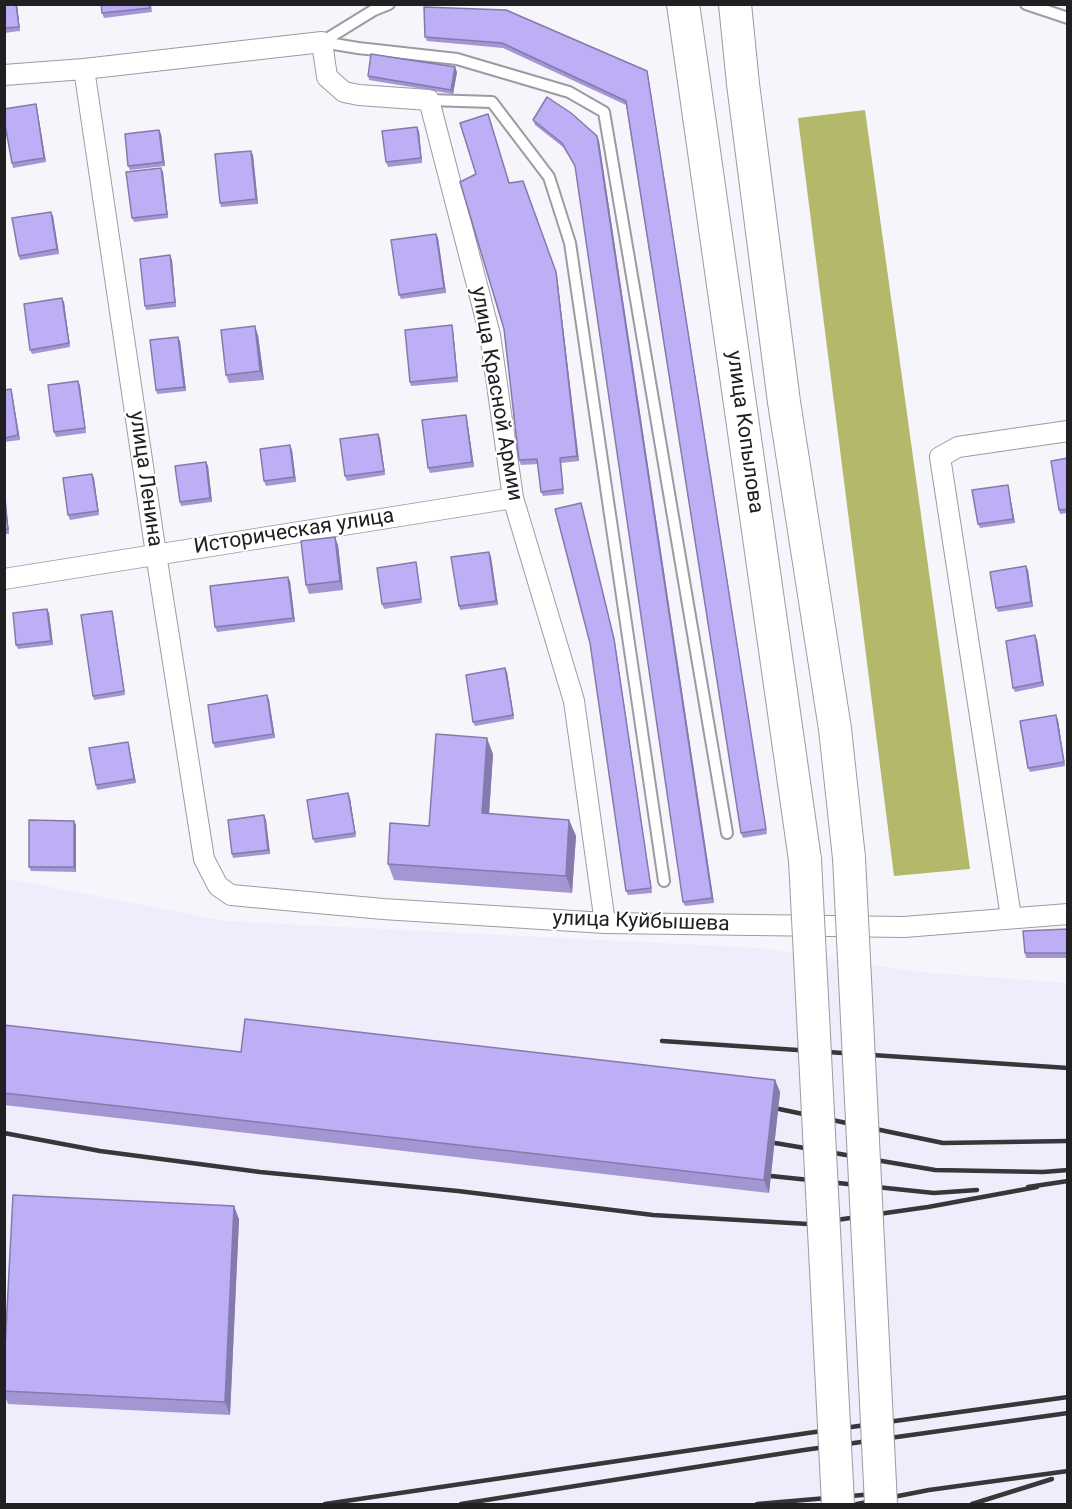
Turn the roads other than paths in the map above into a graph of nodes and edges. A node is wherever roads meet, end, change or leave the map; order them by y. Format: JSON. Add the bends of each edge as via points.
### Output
{"nodes":[{"id":1,"x":389,"y":4,"type":"edge"},
{"id":2,"x":683,"y":4,"type":"edge"},
{"id":3,"x":735,"y":4,"type":"edge"},
{"id":4,"x":1026,"y":4,"type":"edge"},
{"id":5,"x":1068,"y":18,"type":"edge"},
{"id":6,"x":322,"y":42,"type":"junction"},
{"id":7,"x":84,"y":69,"type":"junction"},
{"id":8,"x":4,"y":75,"type":"edge"},
{"id":9,"x":429,"y":100,"type":"junction"},
{"id":10,"x":1068,"y":431,"type":"edge"},
{"id":11,"x":513,"y":498,"type":"junction"},
{"id":12,"x":156,"y":554,"type":"junction"},
{"id":13,"x":4,"y":579,"type":"edge"},
{"id":14,"x":727,"y":833,"type":"dead end"},
{"id":15,"x":664,"y":881,"type":"dead end"},
{"id":16,"x":218,"y":886,"type":"joint"},
{"id":17,"x":1068,"y":915,"type":"edge"},
{"id":18,"x":1011,"y":917,"type":"junction"},
{"id":19,"x":605,"y":923,"type":"junction"},
{"id":20,"x":838,"y":1504,"type":"edge"},
{"id":21,"x":881,"y":1504,"type":"edge"}],
"edges":[{"from":1,"to":6,"type":"lane"},
{"from":2,"to":20,"type":"main road","name":"улица Копылова","bridge":true,"via":[[805,860]]},
{"from":3,"to":21,"type":"main road","name":"улица Копылова","bridge":true,"via":[[784,402],[835,729],[849,858]]},
{"from":4,"to":5,"type":"lane"},
{"from":6,"to":7,"type":"street"},
{"from":6,"to":9,"type":"street","via":[[327,77],[344,92]]},
{"from":6,"to":14,"type":"lane","via":[[457,59],[569,92],[604,112]]},
{"from":7,"to":8,"type":"street"},
{"from":7,"to":12,"type":"street","name":"улица Ленина"},
{"from":9,"to":11,"type":"street","name":"улица Красной Армии","via":[[490,335]]},
{"from":9,"to":15,"type":"lane","via":[[492,102],[549,177],[570,243]]},
{"from":10,"to":18,"type":"street","via":[[958,447],[940,457]]},
{"from":11,"to":12,"type":"street","name":"Историческая улица"},
{"from":11,"to":19,"type":"street","name":"улица Красной Армии","via":[[574,701]]},
{"from":12,"to":13,"type":"street","name":"Историческая улица"},
{"from":12,"to":16,"type":"street","name":"улица Ленина","via":[[204,859]]},
{"from":16,"to":19,"type":"street","name":"улица Куйбышева","via":[[231,895]]},
{"from":17,"to":18,"type":"street","name":"улица Куйбышева"},
{"from":18,"to":19,"type":"street","name":"улица Куйбышева","via":[[904,927]]}]}
